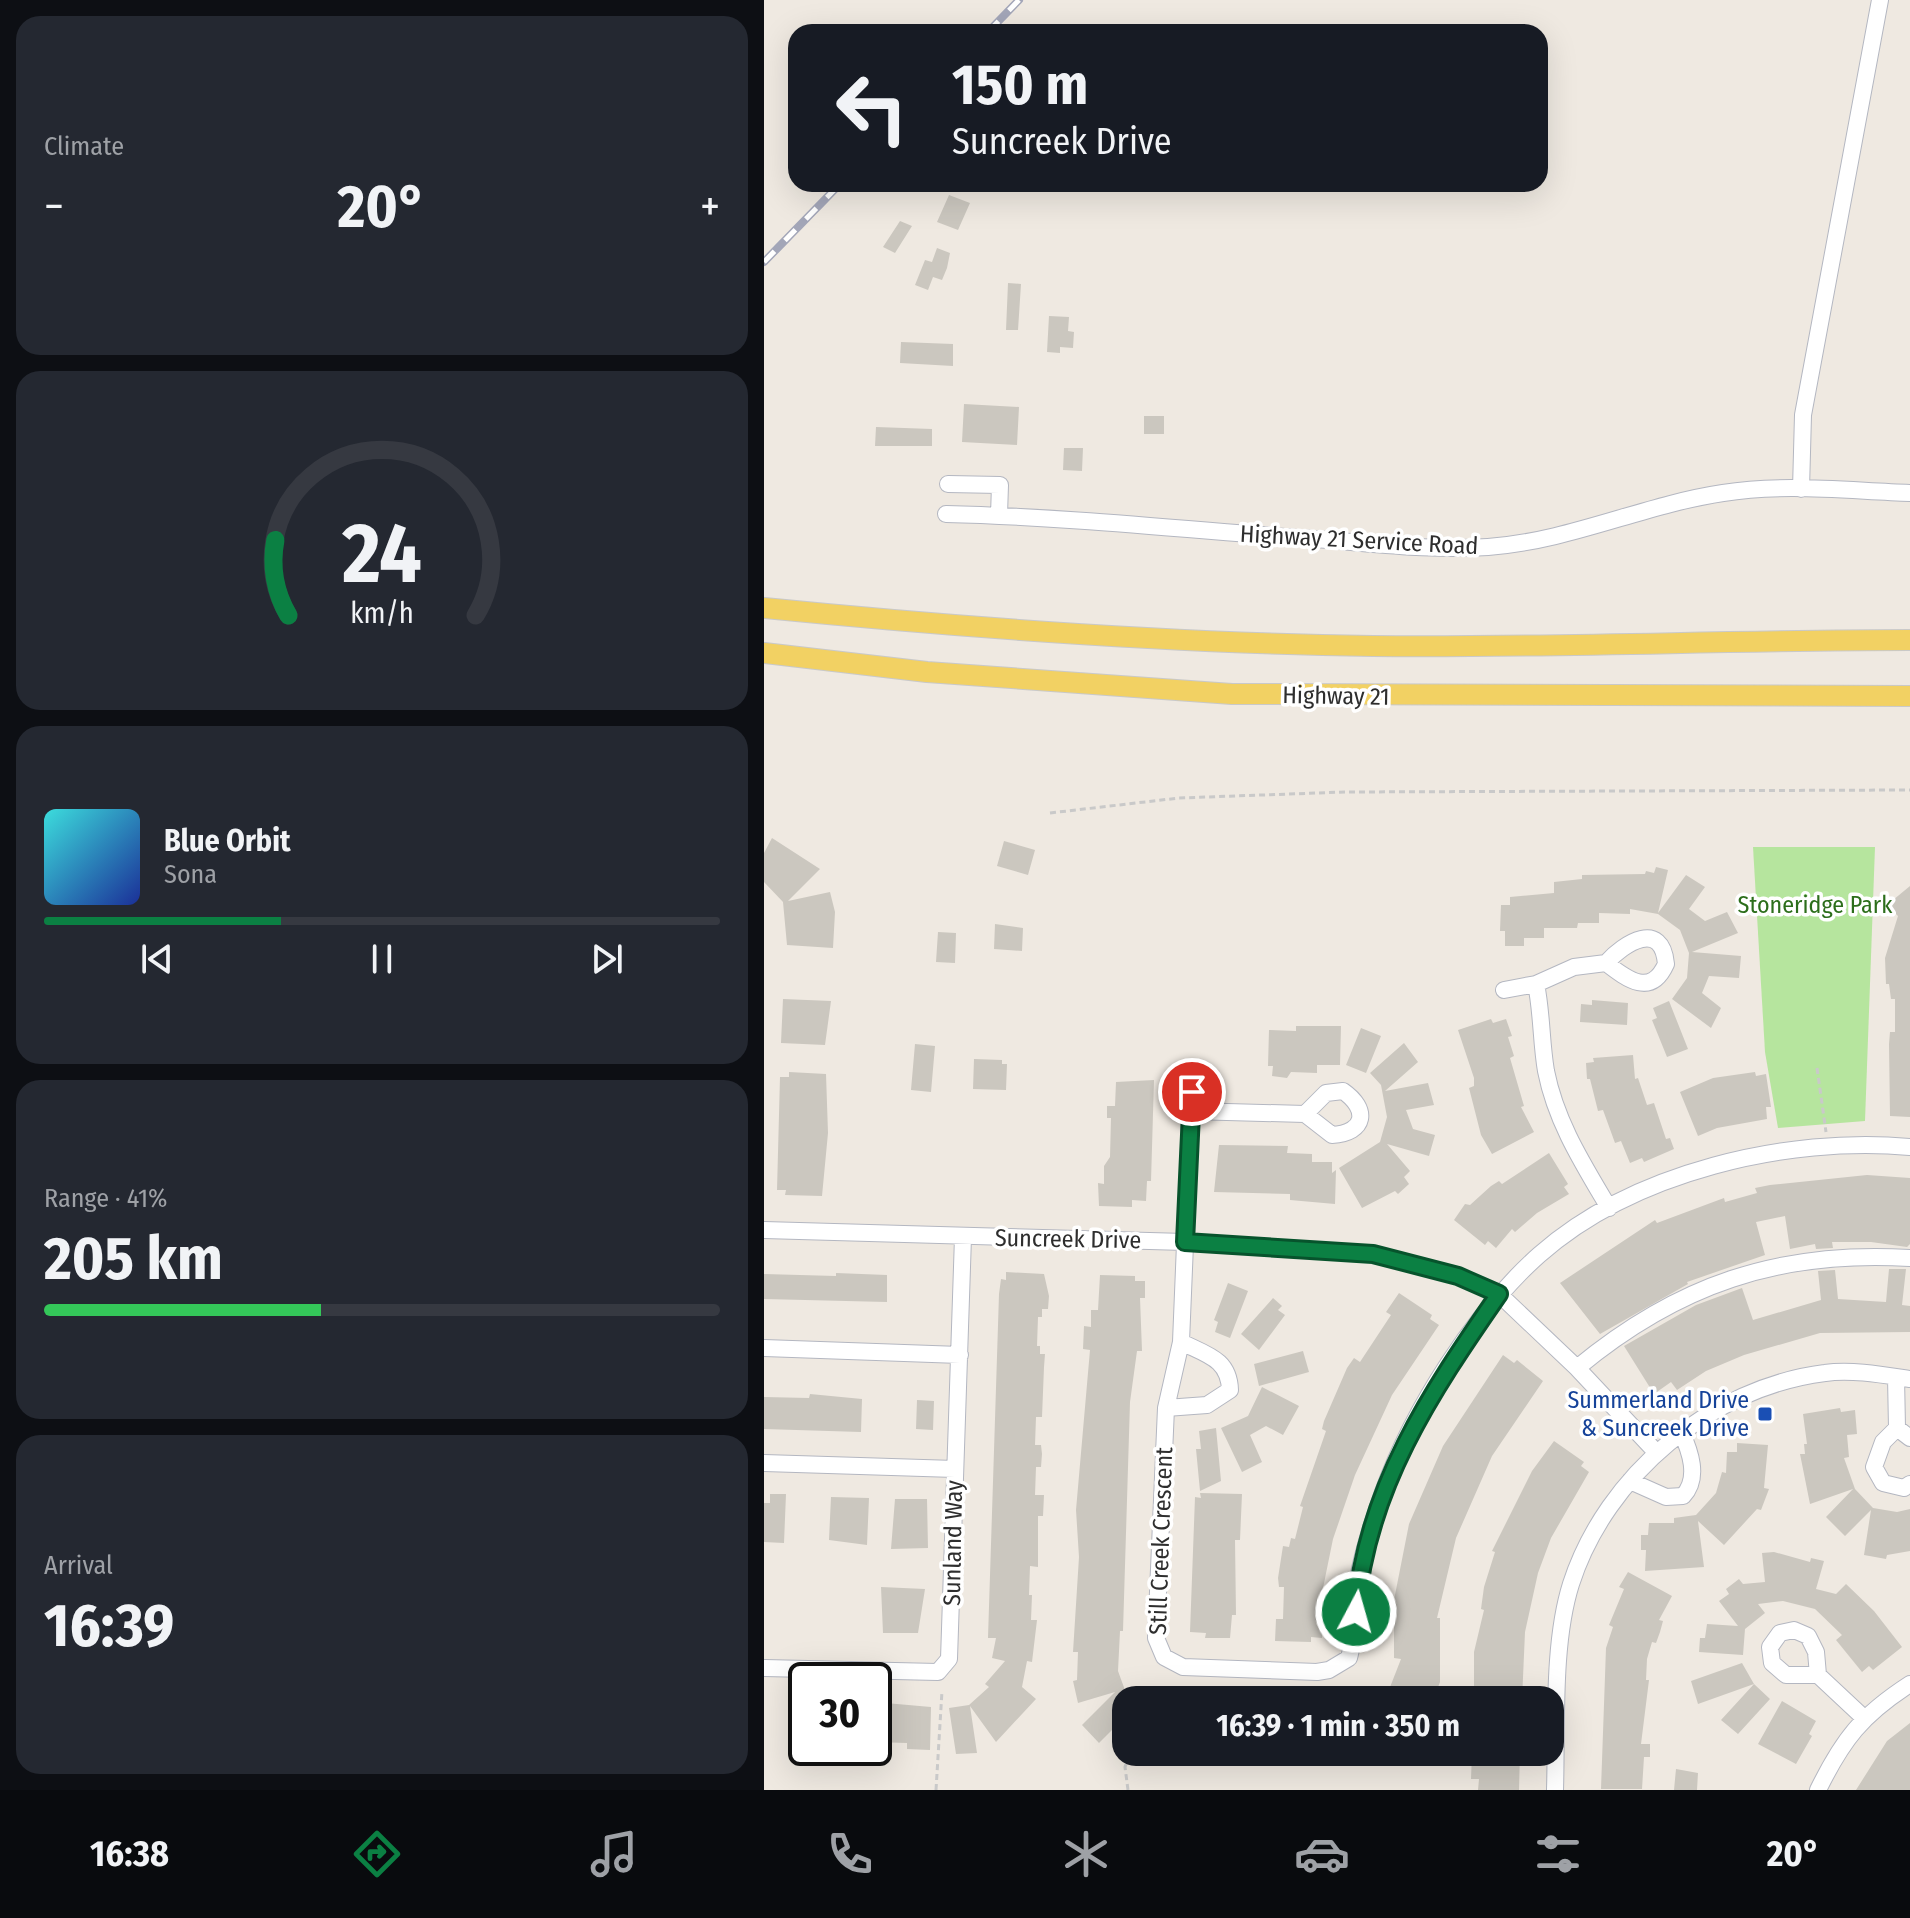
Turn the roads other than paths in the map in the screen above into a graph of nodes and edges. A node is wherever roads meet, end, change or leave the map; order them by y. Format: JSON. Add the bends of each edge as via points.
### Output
{"nodes":[{"id":1,"x":1880,"y":0,"type":"edge"},
{"id":2,"x":948,"y":484,"type":"dead end"},
{"id":3,"x":1801,"y":489,"type":"junction"},
{"id":4,"x":1910,"y":493,"type":"edge"},
{"id":5,"x":946,"y":514,"type":"dead end"},
{"id":6,"x":999,"y":515,"type":"junction"},
{"id":7,"x":764,"y":608,"type":"edge"},
{"id":8,"x":1910,"y":640,"type":"edge"},
{"id":9,"x":764,"y":653,"type":"edge"},
{"id":10,"x":1910,"y":696,"type":"edge"},
{"id":11,"x":1606,"y":963,"type":"dead end"},
{"id":12,"x":1536,"y":984,"type":"junction"},
{"id":13,"x":1504,"y":990,"type":"dead end"},
{"id":14,"x":1192,"y":1073,"type":"dead end"},
{"id":15,"x":1191,"y":1111,"type":"junction"},
{"id":16,"x":1305,"y":1114,"type":"dead end"},
{"id":17,"x":1910,"y":1147,"type":"edge"},
{"id":18,"x":1609,"y":1208,"type":"junction"},
{"id":19,"x":764,"y":1230,"type":"edge"},
{"id":20,"x":963,"y":1237,"type":"junction"},
{"id":21,"x":1185,"y":1242,"type":"junction"},
{"id":22,"x":1910,"y":1258,"type":"edge"},
{"id":23,"x":1499,"y":1294,"type":"junction"},
{"id":24,"x":1181,"y":1342,"type":"junction"},
{"id":25,"x":764,"y":1348,"type":"edge"},
{"id":26,"x":960,"y":1355,"type":"junction"},
{"id":27,"x":1577,"y":1368,"type":"junction"},
{"id":28,"x":1903,"y":1378,"type":"edge"},
{"id":29,"x":1166,"y":1408,"type":"junction"},
{"id":30,"x":1681,"y":1431,"type":"junction"},
{"id":31,"x":1903,"y":1433,"type":"edge"},
{"id":32,"x":1656,"y":1452,"type":"junction"},
{"id":33,"x":764,"y":1463,"type":"edge"},
{"id":34,"x":955,"y":1469,"type":"junction"},
{"id":35,"x":1630,"y":1481,"type":"junction"},
{"id":36,"x":1910,"y":1484,"type":"edge"},
{"id":37,"x":764,"y":1668,"type":"edge"},
{"id":38,"x":1818,"y":1675,"type":"dead end"},
{"id":39,"x":1910,"y":1684,"type":"edge"},
{"id":40,"x":1864,"y":1718,"type":"junction"},
{"id":41,"x":1555,"y":1785,"type":"edge"},
{"id":42,"x":1818,"y":1790,"type":"edge"}],
"edges":[{"from":1,"to":3,"type":"street","via":[[1803,415]]},
{"from":2,"to":6,"type":"street","via":[[1000,485]]},
{"from":3,"to":4,"type":"street","name":"Highway 21 Service Road"},
{"from":3,"to":6,"type":"street","name":"Highway 21 Service Road","via":[[1726,492],[1559,537],[1489,547]]},
{"from":5,"to":6,"type":"street","name":"Highway 21 Service Road"},
{"from":7,"to":8,"type":"main road","via":[[1134,638],[1303,644]]},
{"from":9,"to":10,"type":"main road","name":"Highway 21","via":[[927,672],[1232,694]]},
{"from":11,"to":12,"type":"street","via":[[1574,967]]},
{"from":12,"to":13,"type":"street"},
{"from":12,"to":18,"type":"street","via":[[1555,1105],[1569,1142]]},
{"from":14,"to":15,"type":"street","name":"Still Creek Crescent"},
{"from":15,"to":16,"type":"street"},
{"from":15,"to":21,"type":"street","name":"Still Creek Crescent"},
{"from":17,"to":18,"type":"street","via":[[1760,1154],[1708,1167]]},
{"from":18,"to":23,"type":"street","via":[[1541,1253]]},
{"from":19,"to":20,"type":"street","name":"Suncreek Drive"},
{"from":20,"to":21,"type":"street","name":"Suncreek Drive"},
{"from":20,"to":26,"type":"street","name":"Sunland Way"},
{"from":21,"to":23,"type":"street","name":"Suncreek Drive","via":[[1373,1254],[1458,1276]]},
{"from":21,"to":24,"type":"street","name":"Still Creek Crescent"},
{"from":22,"to":27,"type":"street","via":[[1836,1257],[1710,1286],[1652,1312]]},
{"from":23,"to":27,"type":"street","name":"Suncreek Drive"},
{"from":23,"to":29,"type":"street","name":"Still Creek Crescent","via":[[1398,1452],[1365,1549],[1349,1658],[1329,1670],[1183,1667],[1164,1657],[1156,1638]]},
{"from":24,"to":29,"type":"street","name":"Still Creek Crescent"},
{"from":24,"to":29,"type":"street","via":[[1222,1361],[1230,1390],[1207,1405]]},
{"from":25,"to":26,"type":"street"},
{"from":26,"to":34,"type":"street","name":"Sunland Way"},
{"from":27,"to":32,"type":"street","name":"Suncreek Drive"},
{"from":28,"to":30,"type":"street","via":[[1826,1372],[1776,1385]]},
{"from":28,"to":31,"type":"street"},
{"from":30,"to":32,"type":"street"},
{"from":30,"to":35,"type":"street","via":[[1693,1470],[1692,1484],[1683,1496],[1666,1497]]},
{"from":31,"to":36,"type":"street","via":[[1883,1442],[1874,1467],[1883,1483],[1904,1488]]},
{"from":32,"to":35,"type":"street"},
{"from":33,"to":34,"type":"street"},
{"from":34,"to":37,"type":"street","name":"Sunland Way","via":[[951,1646],[944,1668]]},
{"from":35,"to":41,"type":"street","via":[[1601,1522],[1571,1584],[1558,1665]]},
{"from":38,"to":40,"type":"street"},
{"from":39,"to":40,"type":"street"},
{"from":40,"to":42,"type":"street","via":[[1841,1744]]}]}
